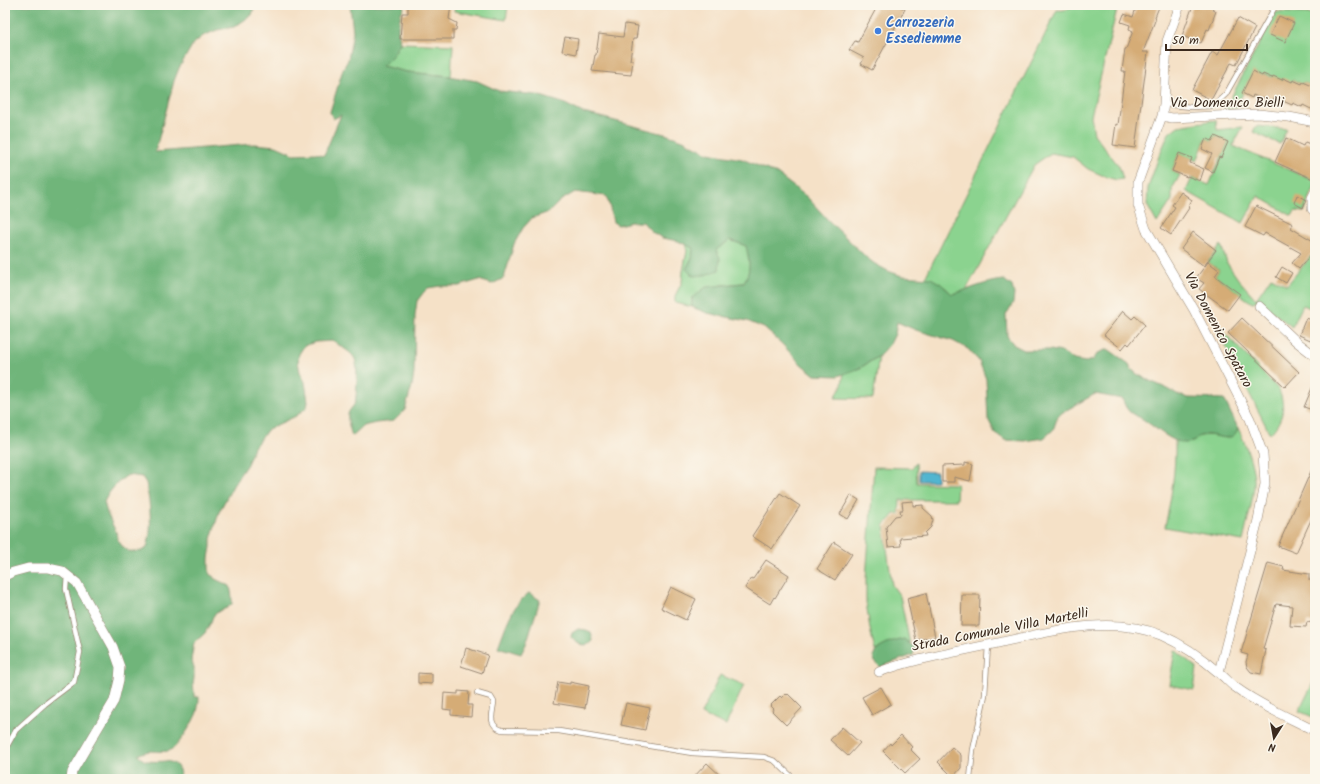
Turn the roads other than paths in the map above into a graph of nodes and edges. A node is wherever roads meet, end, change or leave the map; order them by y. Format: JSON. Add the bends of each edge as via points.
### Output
{"nodes":[{"id":1,"x":1180,"y":5,"type":"edge"},
{"id":2,"x":1276,"y":5,"type":"edge"},
{"id":3,"x":1305,"y":5,"type":"edge"},
{"id":4,"x":1315,"y":6,"type":"edge"},
{"id":5,"x":1164,"y":104,"type":"junction"},
{"id":6,"x":1162,"y":116,"type":"junction"},
{"id":7,"x":1315,"y":122,"type":"edge"},
{"id":8,"x":1315,"y":192,"type":"edge"},
{"id":9,"x":1315,"y":212,"type":"edge"},
{"id":10,"x":1259,"y":306,"type":"dead end"},
{"id":11,"x":1315,"y":356,"type":"edge"},
{"id":12,"x":65,"y":573,"type":"junction"},
{"id":13,"x":5,"y":576,"type":"edge"},
{"id":14,"x":988,"y":645,"type":"junction"},
{"id":15,"x":879,"y":672,"type":"dead end"},
{"id":16,"x":1219,"y":672,"type":"junction"},
{"id":17,"x":477,"y":693,"type":"dead end"},
{"id":18,"x":1315,"y":731,"type":"edge"},
{"id":19,"x":5,"y":750,"type":"edge"},
{"id":20,"x":71,"y":779,"type":"edge"},
{"id":21,"x":794,"y":779,"type":"edge"},
{"id":22,"x":970,"y":779,"type":"edge"}],
"edges":[{"from":1,"to":5,"type":"street","name":"Via Domenico Spataro","via":[[1167,41]]},
{"from":2,"to":5,"type":"lane","via":[[1226,94],[1212,106]]},
{"from":3,"to":4,"type":"street"},
{"from":5,"to":6,"type":"street","name":"Via Domenico Spataro"},
{"from":6,"to":7,"type":"street","name":"Via Domenico Bielli","via":[[1172,118],[1258,114]]},
{"from":6,"to":16,"type":"street","name":"Via Domenico Spataro","via":[[1138,182],[1138,205],[1146,229],[1194,310],[1250,419],[1263,454],[1265,484],[1258,520]]},
{"from":8,"to":9,"type":"street","via":[[1312,209]]},
{"from":10,"to":11,"type":"street"},
{"from":12,"to":13,"type":"street","via":[[48,568],[28,568]]},
{"from":12,"to":19,"type":"lane","via":[[66,589],[80,652],[74,682],[16,730]]},
{"from":12,"to":20,"type":"street","via":[[77,583],[113,647],[120,667],[114,701],[72,772]]},
{"from":14,"to":15,"type":"street","name":"Strada Comunale Villa Martelli","via":[[906,663]]},
{"from":14,"to":16,"type":"street","name":"Strada Comunale Villa Martelli","via":[[1081,627],[1131,627],[1143,629],[1174,642]]},
{"from":14,"to":22,"type":"lane","via":[[985,695],[973,750]]},
{"from":16,"to":18,"type":"street","name":"Strada Comunale Villa Martelli","via":[[1235,687]]},
{"from":17,"to":21,"type":"lane","via":[[491,698],[494,702],[493,725],[502,730],[559,732],[692,753],[764,757],[775,761]]}]}
